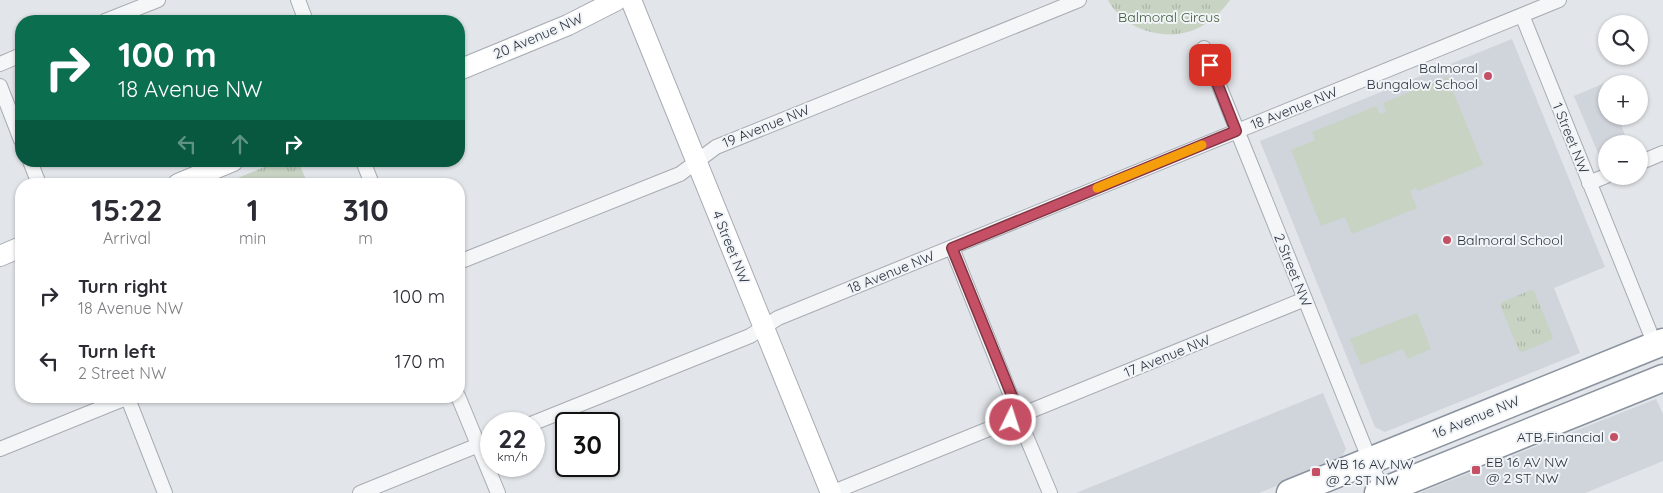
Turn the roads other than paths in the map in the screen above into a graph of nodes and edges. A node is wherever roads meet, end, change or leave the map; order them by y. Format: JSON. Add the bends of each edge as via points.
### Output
{"nodes":[{"id":1,"x":158,"y":0,"type":"edge"},
{"id":2,"x":298,"y":0,"type":"edge"},
{"id":3,"x":617,"y":0,"type":"edge"},
{"id":4,"x":631,"y":0,"type":"edge"},
{"id":5,"x":1079,"y":0,"type":"edge"},
{"id":6,"x":1559,"y":0,"type":"edge"},
{"id":7,"x":120,"y":15,"type":"edge"},
{"id":8,"x":304,"y":15,"type":"edge"},
{"id":9,"x":1522,"y":15,"type":"junction"},
{"id":10,"x":1204,"y":48,"type":"dead end"},
{"id":11,"x":15,"y":58,"type":"edge"},
{"id":12,"x":0,"y":64,"type":"edge"},
{"id":13,"x":465,"y":68,"type":"edge"},
{"id":14,"x":0,"y":86,"type":"edge"},
{"id":15,"x":15,"y":125,"type":"edge"},
{"id":16,"x":1236,"y":131,"type":"junction"},
{"id":17,"x":1663,"y":153,"type":"edge"},
{"id":18,"x":1648,"y":159,"type":"edge"},
{"id":19,"x":696,"y":162,"type":"junction"},
{"id":20,"x":219,"y":167,"type":"edge"},
{"id":21,"x":193,"y":178,"type":"edge"},
{"id":22,"x":1598,"y":179,"type":"edge"},
{"id":23,"x":1589,"y":183,"type":"junction"},
{"id":24,"x":952,"y":248,"type":"junction"},
{"id":25,"x":15,"y":250,"type":"edge"},
{"id":26,"x":0,"y":256,"type":"edge"},
{"id":27,"x":465,"y":260,"type":"edge"},
{"id":28,"x":1305,"y":299,"type":"junction"},
{"id":29,"x":764,"y":327,"type":"junction"},
{"id":30,"x":1659,"y":343,"type":"edge"},
{"id":31,"x":1663,"y":378,"type":"edge"},
{"id":32,"x":114,"y":403,"type":"edge"},
{"id":33,"x":131,"y":403,"type":"edge"},
{"id":34,"x":461,"y":403,"type":"edge"},
{"id":35,"x":1019,"y":416,"type":"junction"},
{"id":36,"x":545,"y":418,"type":"edge"},
{"id":37,"x":478,"y":445,"type":"junction"},
{"id":38,"x":0,"y":449,"type":"edge"},
{"id":39,"x":1370,"y":460,"type":"junction"},
{"id":40,"x":1381,"y":492,"type":"edge"},
{"id":41,"x":165,"y":493,"type":"edge"},
{"id":42,"x":360,"y":493,"type":"edge"},
{"id":43,"x":498,"y":493,"type":"edge"},
{"id":44,"x":831,"y":493,"type":"edge"},
{"id":45,"x":1050,"y":493,"type":"edge"},
{"id":46,"x":1290,"y":493,"type":"edge"}],
"edges":[{"from":1,"to":7,"type":"street"},
{"from":2,"to":8,"type":"street"},
{"from":3,"to":13,"type":"main road","name":"20 Avenue NW","via":[[568,25]]},
{"from":4,"to":19,"type":"main road","name":"4 Street NW"},
{"from":5,"to":19,"type":"street","name":"19 Avenue NW","via":[[716,147]]},
{"from":6,"to":9,"type":"street","name":"18 Avenue NW"},
{"from":9,"to":16,"type":"street","name":"18 Avenue NW"},
{"from":9,"to":23,"type":"street","name":"1 Street NW"},
{"from":10,"to":16,"type":"street","name":"2 Street NW"},
{"from":11,"to":12,"type":"street"},
{"from":14,"to":15,"type":"street"},
{"from":16,"to":24,"type":"street","name":"18 Avenue NW"},
{"from":16,"to":28,"type":"street","name":"2 Street NW"},
{"from":17,"to":18,"type":"street"},
{"from":19,"to":27,"type":"street","name":"19 Avenue NW","via":[[680,174]]},
{"from":19,"to":29,"type":"main road","name":"4 Street NW"},
{"from":20,"to":21,"type":"main road"},
{"from":22,"to":23,"type":"street"},
{"from":23,"to":30,"type":"street","name":"1 Street NW"},
{"from":24,"to":29,"type":"street","name":"18 Avenue NW","via":[[778,318]]},
{"from":24,"to":35,"type":"street"},
{"from":25,"to":26,"type":"main road"},
{"from":28,"to":35,"type":"street","name":"17 Avenue NW"},
{"from":28,"to":39,"type":"street","name":"2 Street NW"},
{"from":29,"to":36,"type":"street","name":"18 Avenue NW","via":[[750,336]]},
{"from":29,"to":44,"type":"main road","name":"4 Street NW"},
{"from":30,"to":39,"type":"highway","name":"16 Avenue NW"},
{"from":31,"to":40,"type":"highway"},
{"from":32,"to":38,"type":"street"},
{"from":33,"to":41,"type":"street"},
{"from":34,"to":37,"type":"street"},
{"from":35,"to":44,"type":"street","name":"17 Avenue NW"},
{"from":35,"to":45,"type":"street"},
{"from":37,"to":42,"type":"street"},
{"from":37,"to":43,"type":"street"},
{"from":39,"to":40,"type":"street","name":"2 Street NW"},
{"from":39,"to":46,"type":"highway","name":"16 Avenue NW"}]}
